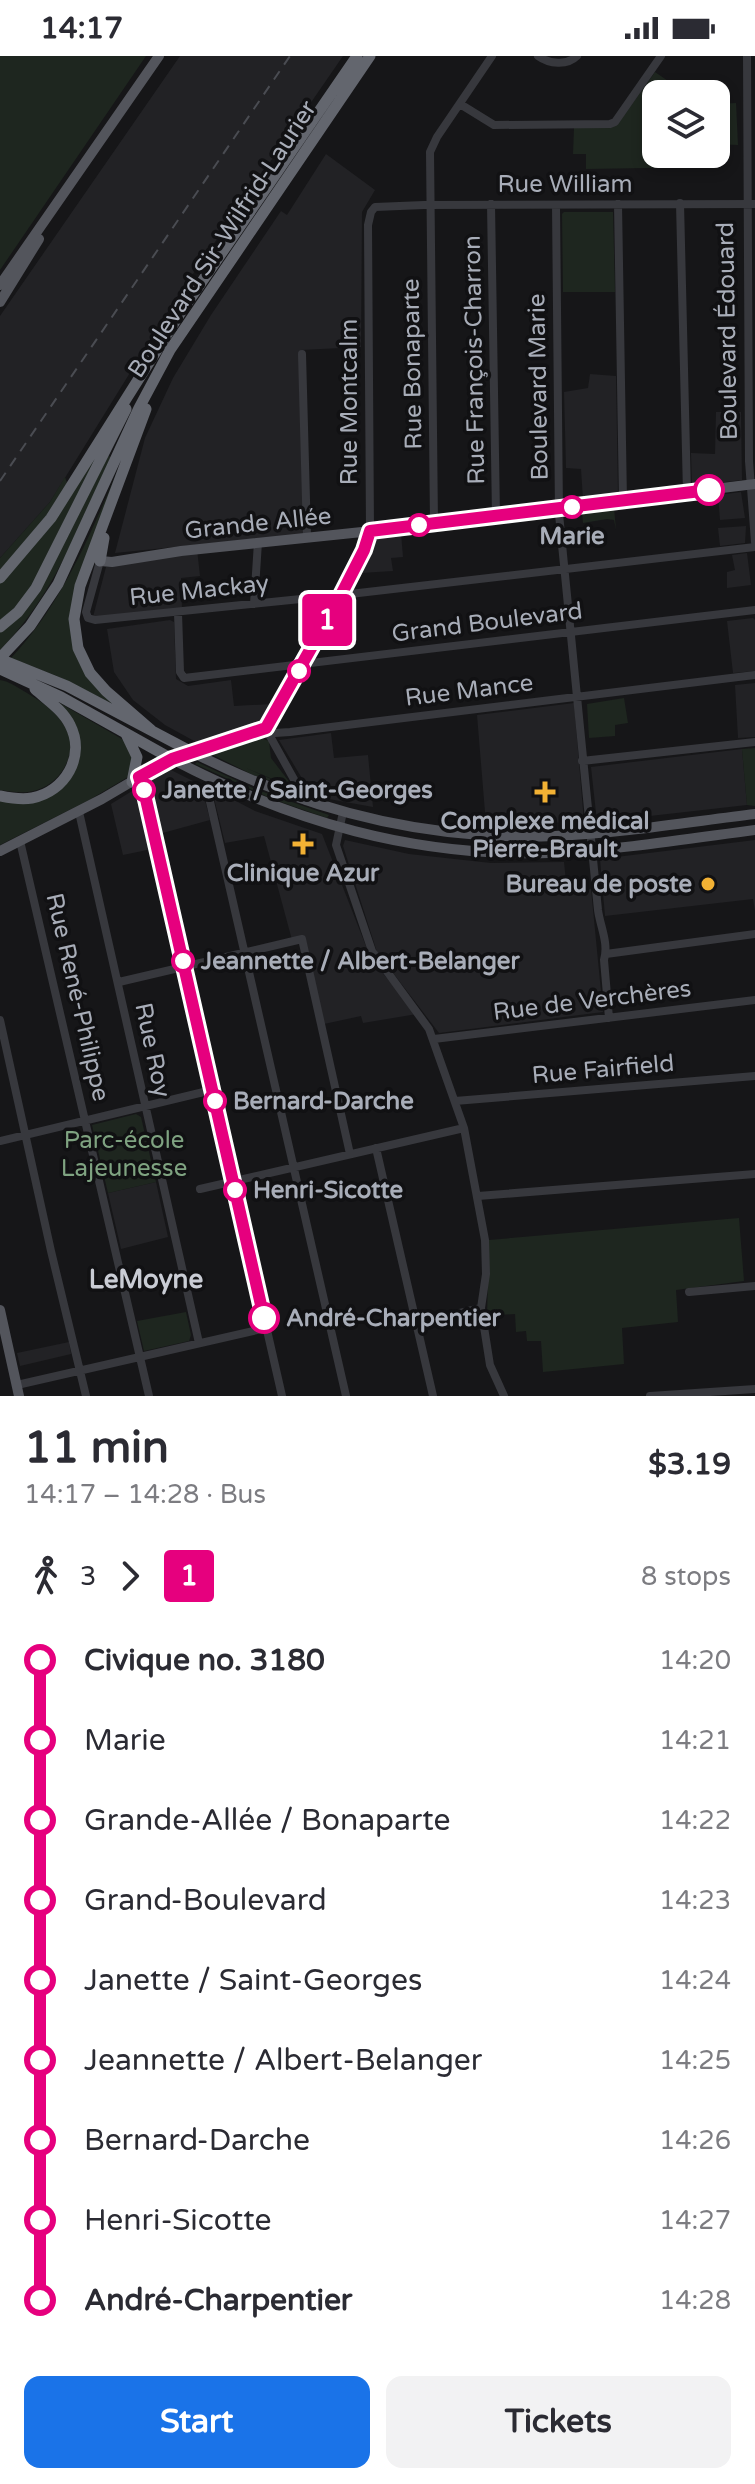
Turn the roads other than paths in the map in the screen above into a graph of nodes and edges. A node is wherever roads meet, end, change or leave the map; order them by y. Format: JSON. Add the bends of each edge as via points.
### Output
{"nodes":[{"id":1,"x":159,"y":56,"type":"edge"},
{"id":2,"x":357,"y":56,"type":"edge"},
{"id":3,"x":370,"y":56,"type":"edge"},
{"id":4,"x":492,"y":56,"type":"edge"},
{"id":5,"x":538,"y":56,"type":"edge"},
{"id":6,"x":577,"y":56,"type":"edge"},
{"id":7,"x":661,"y":56,"type":"edge"},
{"id":8,"x":744,"y":56,"type":"edge"},
{"id":9,"x":460,"y":104,"type":"junction"},
{"id":10,"x":748,"y":114,"type":"edge"},
{"id":11,"x":680,"y":203,"type":"junction"},
{"id":12,"x":491,"y":204,"type":"junction"},
{"id":13,"x":618,"y":204,"type":"junction"},
{"id":14,"x":750,"y":204,"type":"edge"},
{"id":15,"x":430,"y":205,"type":"junction"},
{"id":16,"x":556,"y":205,"type":"junction"},
{"id":17,"x":375,"y":207,"type":"joint"},
{"id":18,"x":49,"y":218,"type":"junction"},
{"id":19,"x":0,"y":285,"type":"edge"},
{"id":20,"x":0,"y":302,"type":"edge"},
{"id":21,"x":302,"y":354,"type":"dead end"},
{"id":22,"x":159,"y":369,"type":"junction"},
{"id":23,"x":142,"y":376,"type":"junction"},
{"id":24,"x":752,"y":485,"type":"edge"},
{"id":25,"x":687,"y":493,"type":"junction"},
{"id":26,"x":623,"y":501,"type":"junction"},
{"id":27,"x":559,"y":508,"type":"junction"},
{"id":28,"x":496,"y":516,"type":"junction"},
{"id":29,"x":434,"y":523,"type":"junction"},
{"id":30,"x":104,"y":524,"type":"junction"},
{"id":31,"x":370,"y":531,"type":"junction"},
{"id":32,"x":307,"y":536,"type":"junction"},
{"id":33,"x":258,"y":542,"type":"junction"},
{"id":34,"x":755,"y":544,"type":"edge"},
{"id":35,"x":100,"y":561,"type":"junction"},
{"id":36,"x":565,"y":569,"type":"junction"},
{"id":37,"x":0,"y":578,"type":"edge"},
{"id":38,"x":341,"y":595,"type":"junction"},
{"id":39,"x":254,"y":604,"type":"junction"},
{"id":40,"x":755,"y":610,"type":"edge"},
{"id":41,"x":178,"y":613,"type":"junction"},
{"id":42,"x":0,"y":627,"type":"edge"},
{"id":43,"x":570,"y":632,"type":"junction"},
{"id":44,"x":3,"y":662,"type":"edge"},
{"id":45,"x":303,"y":664,"type":"junction"},
{"id":46,"x":755,"y":675,"type":"edge"},
{"id":47,"x":28,"y":683,"type":"junction"},
{"id":48,"x":577,"y":698,"type":"junction"},
{"id":49,"x":266,"y":728,"type":"junction"},
{"id":50,"x":151,"y":730,"type":"junction"},
{"id":51,"x":125,"y":734,"type":"junction"},
{"id":52,"x":755,"y":742,"type":"edge"},
{"id":53,"x":192,"y":752,"type":"junction"},
{"id":54,"x":172,"y":759,"type":"junction"},
{"id":55,"x":582,"y":761,"type":"junction"},
{"id":56,"x":210,"y":779,"type":"junction"},
{"id":57,"x":136,"y":780,"type":"junction"},
{"id":58,"x":0,"y":796,"type":"edge"},
{"id":59,"x":306,"y":801,"type":"junction"},
{"id":60,"x":79,"y":812,"type":"junction"},
{"id":61,"x":343,"y":812,"type":"junction"},
{"id":62,"x":755,"y":814,"type":"edge"},
{"id":63,"x":339,"y":828,"type":"junction"},
{"id":64,"x":755,"y":830,"type":"edge"},
{"id":65,"x":591,"y":833,"type":"junction"},
{"id":66,"x":20,"y":841,"type":"junction"},
{"id":67,"x":592,"y":850,"type":"junction"},
{"id":68,"x":0,"y":851,"type":"edge"},
{"id":69,"x":755,"y":934,"type":"edge"},
{"id":70,"x":245,"y":953,"type":"junction"},
{"id":71,"x":606,"y":954,"type":"junction"},
{"id":72,"x":184,"y":966,"type":"junction"},
{"id":73,"x":119,"y":982,"type":"junction"},
{"id":74,"x":755,"y":1000,"type":"edge"},
{"id":75,"x":609,"y":1018,"type":"junction"},
{"id":76,"x":0,"y":1020,"type":"edge"},
{"id":77,"x":434,"y":1039,"type":"junction"},
{"id":78,"x":755,"y":1076,"type":"edge"},
{"id":79,"x":212,"y":1090,"type":"junction"},
{"id":80,"x":455,"y":1101,"type":"junction"},
{"id":81,"x":146,"y":1107,"type":"junction"},
{"id":82,"x":86,"y":1121,"type":"junction"},
{"id":83,"x":464,"y":1128,"type":"junction"},
{"id":84,"x":26,"y":1135,"type":"junction"},
{"id":85,"x":0,"y":1141,"type":"edge"},
{"id":86,"x":376,"y":1148,"type":"junction"},
{"id":87,"x":350,"y":1154,"type":"junction"},
{"id":88,"x":294,"y":1167,"type":"junction"},
{"id":89,"x":755,"y":1174,"type":"edge"},
{"id":90,"x":233,"y":1181,"type":"junction"},
{"id":91,"x":200,"y":1189,"type":"dead end"},
{"id":92,"x":478,"y":1196,"type":"junction"},
{"id":93,"x":755,"y":1286,"type":"edge"},
{"id":94,"x":689,"y":1292,"type":"dead end"},
{"id":95,"x":481,"y":1308,"type":"junction"},
{"id":96,"x":0,"y":1310,"type":"edge"},
{"id":97,"x":417,"y":1323,"type":"junction"},
{"id":98,"x":266,"y":1328,"type":"junction"},
{"id":99,"x":199,"y":1343,"type":"junction"},
{"id":100,"x":140,"y":1357,"type":"junction"},
{"id":101,"x":81,"y":1371,"type":"junction"},
{"id":102,"x":755,"y":1389,"type":"edge"},
{"id":103,"x":18,"y":1391,"type":"edge"},
{"id":104,"x":86,"y":1396,"type":"edge"},
{"id":105,"x":149,"y":1396,"type":"edge"},
{"id":106,"x":282,"y":1396,"type":"edge"},
{"id":107,"x":346,"y":1396,"type":"edge"},
{"id":108,"x":433,"y":1396,"type":"edge"},
{"id":109,"x":504,"y":1396,"type":"edge"},
{"id":110,"x":650,"y":1396,"type":"edge"},
{"id":111,"x":658,"y":1396,"type":"edge"}],
"edges":[{"from":1,"to":18,"type":"main road"},
{"from":2,"to":23,"type":"highway","name":"Boulevard Sir-Wilfrid-Laurier"},
{"from":3,"to":22,"type":"highway","name":"Boulevard Sir-Wilfrid-Laurier"},
{"from":4,"to":9,"type":"street","name":"Rue Bonaparte"},
{"from":5,"to":6,"type":"street","via":[[550,62]]},
{"from":7,"to":9,"type":"street","via":[[610,124],[494,125]]},
{"from":8,"to":10,"type":"street","name":"Boulevard Édouard"},
{"from":9,"to":15,"type":"street","name":"Rue Bonaparte","via":[[432,145]]},
{"from":10,"to":14,"type":"street","name":"Boulevard Édouard"},
{"from":11,"to":13,"type":"street","name":"Rue William"},
{"from":11,"to":14,"type":"street","name":"Rue William"},
{"from":11,"to":25,"type":"street"},
{"from":12,"to":15,"type":"street","name":"Rue William"},
{"from":12,"to":16,"type":"street","name":"Rue William"},
{"from":12,"to":28,"type":"street","name":"Rue François-Charron"},
{"from":13,"to":16,"type":"street","name":"Rue William"},
{"from":13,"to":26,"type":"street"},
{"from":14,"to":24,"type":"street","name":"Boulevard Édouard"},
{"from":15,"to":17,"type":"street","name":"Rue William"},
{"from":15,"to":29,"type":"street","name":"Rue Bonaparte"},
{"from":16,"to":27,"type":"street","name":"Boulevard Marie"},
{"from":17,"to":31,"type":"street","name":"Rue Montcalm","via":[[368,220]]},
{"from":18,"to":19,"type":"main road"},
{"from":18,"to":20,"type":"main road"},
{"from":21,"to":32,"type":"street"},
{"from":22,"to":30,"type":"highway"},
{"from":22,"to":44,"type":"highway","name":"Boulevard Sir-Wilfrid-Laurier","via":[[58,584]]},
{"from":23,"to":37,"type":"highway","via":[[47,522]]},
{"from":23,"to":42,"type":"highway","via":[[36,588]]},
{"from":24,"to":25,"type":"main road","name":"Grande Allée"},
{"from":24,"to":34,"type":"street","name":"Boulevard Édouard"},
{"from":25,"to":26,"type":"main road","name":"Grande Allée"},
{"from":26,"to":27,"type":"main road","name":"Grande Allée"},
{"from":27,"to":28,"type":"main road","name":"Grande Allée"},
{"from":27,"to":36,"type":"street","name":"Boulevard Marie"},
{"from":28,"to":29,"type":"main road","name":"Grande Allée"},
{"from":29,"to":31,"type":"main road","name":"Grande Allée"},
{"from":30,"to":35,"type":"highway"},
{"from":30,"to":50,"type":"highway","via":[[76,600],[76,639],[96,680]]},
{"from":31,"to":32,"type":"main road","name":"Grande Allée"},
{"from":31,"to":38,"type":"street","name":"Rue Montcalm"},
{"from":32,"to":33,"type":"main road","name":"Grande Allée"},
{"from":33,"to":35,"type":"main road","name":"Grande Allée"},
{"from":33,"to":39,"type":"street"},
{"from":34,"to":36,"type":"street","name":"Rue Mackay"},
{"from":35,"to":41,"type":"street","name":"Rue Mackay","via":[[88,618]]},
{"from":36,"to":38,"type":"street","name":"Rue Mackay"},
{"from":36,"to":43,"type":"street","name":"Boulevard Marie"},
{"from":38,"to":39,"type":"street","name":"Rue Mackay"},
{"from":38,"to":45,"type":"street","name":"Rue Montcalm"},
{"from":39,"to":41,"type":"street","name":"Rue Mackay"},
{"from":40,"to":43,"type":"street","name":"Grand Boulevard"},
{"from":41,"to":45,"type":"street","name":"Grand Boulevard","via":[[184,678]]},
{"from":43,"to":45,"type":"street","name":"Grand Boulevard"},
{"from":43,"to":48,"type":"street","name":"Boulevard Marie"},
{"from":44,"to":47,"type":"highway"},
{"from":44,"to":50,"type":"highway","via":[[61,683]]},
{"from":45,"to":49,"type":"street","name":"Rue Montcalm"},
{"from":46,"to":48,"type":"street","name":"Rue Mance"},
{"from":47,"to":51,"type":"highway"},
{"from":47,"to":58,"type":"highway","via":[[70,724],[76,741],[73,762],[61,783],[45,794],[27,799]]},
{"from":48,"to":49,"type":"street","name":"Rue Mance","via":[[282,733]]},
{"from":48,"to":55,"type":"street","name":"Boulevard Marie"},
{"from":49,"to":53,"type":"street","name":"Rue Mance"},
{"from":49,"to":59,"type":"street"},
{"from":50,"to":53,"type":"highway"},
{"from":51,"to":54,"type":"highway"},
{"from":51,"to":57,"type":"highway","via":[[137,757]]},
{"from":52,"to":55,"type":"street"},
{"from":53,"to":54,"type":"main road"},
{"from":53,"to":59,"type":"main road"},
{"from":54,"to":56,"type":"main road"},
{"from":54,"to":57,"type":"main road"},
{"from":55,"to":65,"type":"street","name":"Boulevard Marie"},
{"from":56,"to":63,"type":"main road"},
{"from":56,"to":70,"type":"street","via":[[208,793]]},
{"from":57,"to":60,"type":"main road"},
{"from":57,"to":72,"type":"street","via":[[145,795]]},
{"from":59,"to":61,"type":"main road"},
{"from":60,"to":66,"type":"main road"},
{"from":60,"to":73,"type":"street","name":"Rue Roy"},
{"from":61,"to":63,"type":"street"},
{"from":61,"to":65,"type":"main road","via":[[465,834]]},
{"from":62,"to":65,"type":"main road"},
{"from":63,"to":67,"type":"main road","via":[[466,851]]},
{"from":63,"to":77,"type":"street","via":[[336,845],[375,957]]},
{"from":64,"to":67,"type":"main road"},
{"from":65,"to":67,"type":"street","name":"Boulevard Marie"},
{"from":66,"to":68,"type":"main road"},
{"from":66,"to":82,"type":"street","name":"Rue René-Philippe"},
{"from":67,"to":71,"type":"street","name":"Boulevard Marie"},
{"from":69,"to":71,"type":"street"},
{"from":70,"to":72,"type":"street"},
{"from":70,"to":87,"type":"street","via":[[302,939]]},
{"from":70,"to":88,"type":"street"},
{"from":71,"to":75,"type":"street","name":"Boulevard Marie"},
{"from":72,"to":73,"type":"street"},
{"from":72,"to":79,"type":"street"},
{"from":73,"to":81,"type":"street","name":"Rue Roy"},
{"from":74,"to":75,"type":"street","name":"Rue de Verchères"},
{"from":75,"to":77,"type":"street","name":"Rue de Verchères"},
{"from":76,"to":84,"type":"street"},
{"from":77,"to":80,"type":"street"},
{"from":78,"to":80,"type":"street","name":"Rue Fairfield"},
{"from":79,"to":81,"type":"street"},
{"from":79,"to":90,"type":"street"},
{"from":80,"to":83,"type":"street"},
{"from":81,"to":82,"type":"street"},
{"from":81,"to":99,"type":"street","name":"Rue Roy"},
{"from":82,"to":84,"type":"street"},
{"from":82,"to":100,"type":"street","name":"Rue René-Philippe"},
{"from":83,"to":86,"type":"street"},
{"from":83,"to":92,"type":"street"},
{"from":84,"to":85,"type":"street"},
{"from":84,"to":101,"type":"street"},
{"from":86,"to":87,"type":"street"},
{"from":86,"to":97,"type":"street"},
{"from":87,"to":88,"type":"street"},
{"from":88,"to":90,"type":"street"},
{"from":88,"to":107,"type":"street"},
{"from":89,"to":92,"type":"street"},
{"from":90,"to":91,"type":"street"},
{"from":90,"to":98,"type":"street"},
{"from":92,"to":95,"type":"street","via":[[486,1274]]},
{"from":93,"to":94,"type":"street"},
{"from":95,"to":97,"type":"street"},
{"from":95,"to":109,"type":"street","via":[[492,1375]]},
{"from":96,"to":103,"type":"main road"},
{"from":97,"to":108,"type":"street"},
{"from":98,"to":99,"type":"street"},
{"from":98,"to":106,"type":"street"},
{"from":99,"to":100,"type":"street"},
{"from":100,"to":101,"type":"street"},
{"from":100,"to":105,"type":"street","name":"Rue René-Philippe"},
{"from":101,"to":103,"type":"street"},
{"from":101,"to":104,"type":"street"},
{"from":102,"to":111,"type":"street"},
{"from":110,"to":111,"type":"street"}]}
